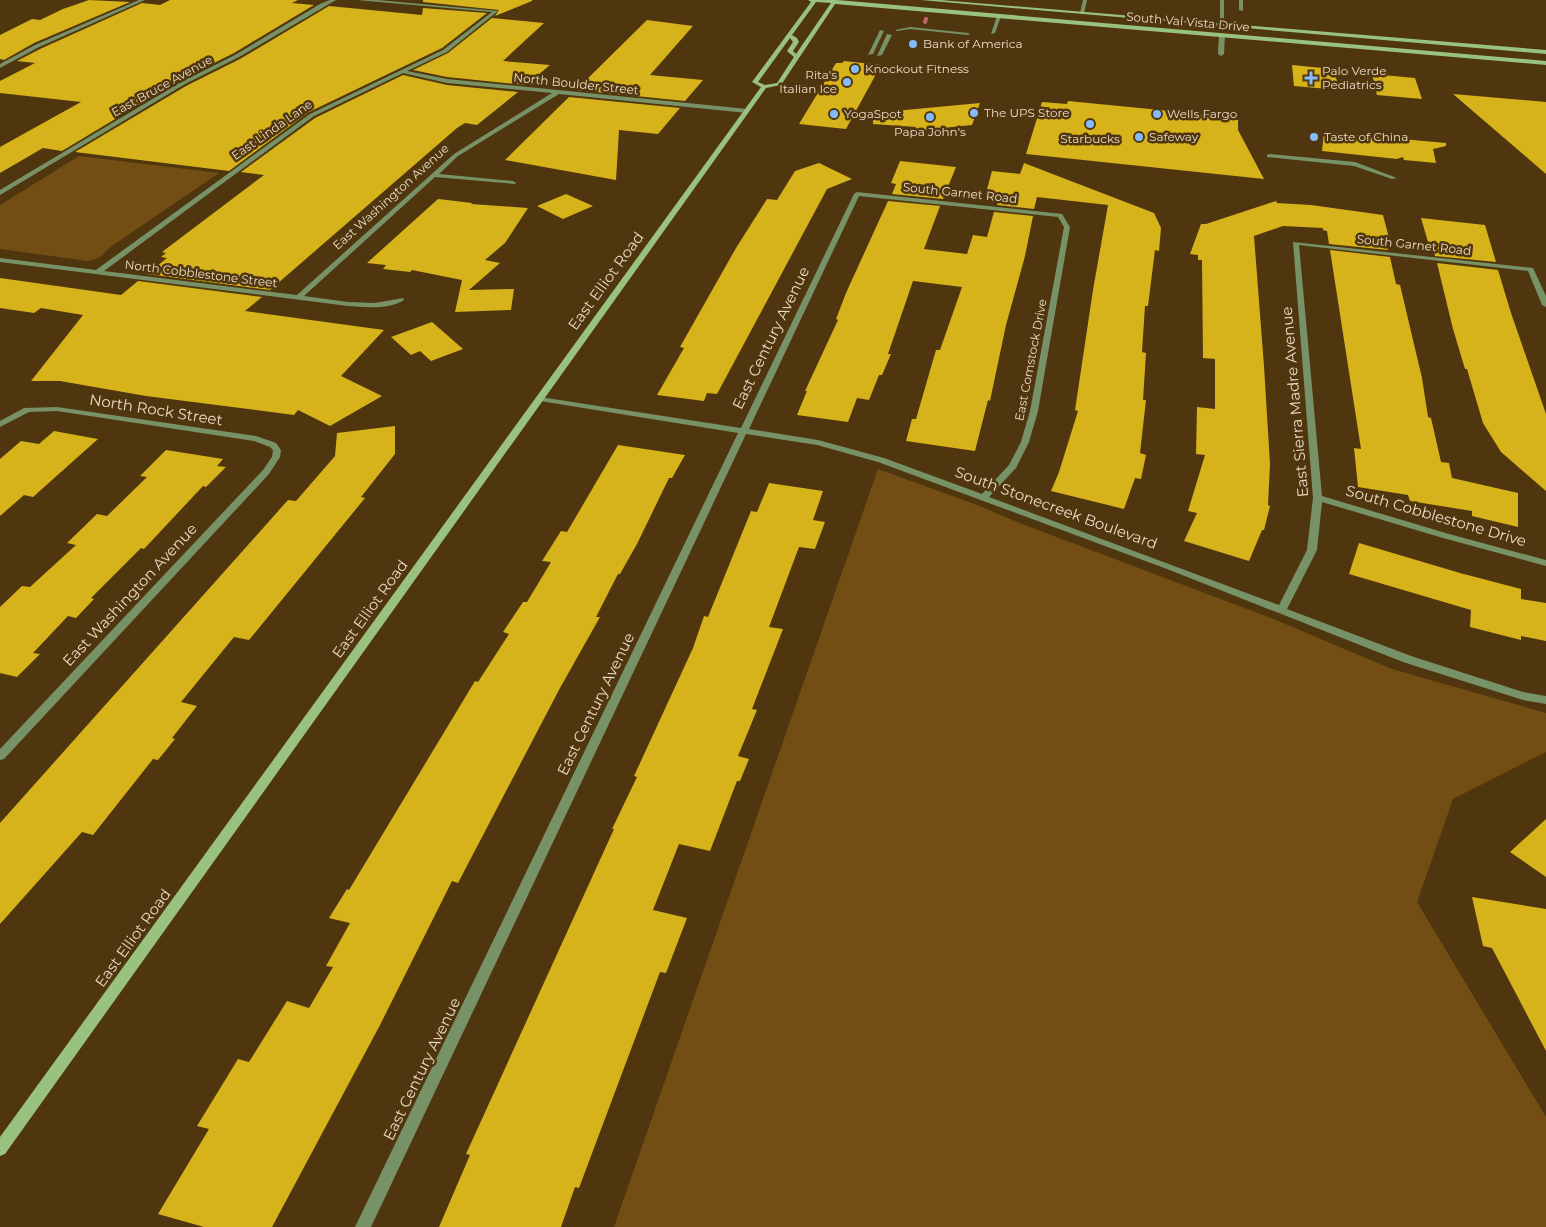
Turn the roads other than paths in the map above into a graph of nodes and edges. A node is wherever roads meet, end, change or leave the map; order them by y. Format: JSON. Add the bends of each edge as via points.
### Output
{"nodes":[{"id":1,"x":143,"y":0,"type":"edge"},
{"id":2,"x":334,"y":0,"type":"edge"},
{"id":3,"x":359,"y":0,"type":"edge"},
{"id":4,"x":431,"y":0,"type":"edge"},
{"id":5,"x":810,"y":0,"type":"edge"},
{"id":6,"x":815,"y":0,"type":"edge"},
{"id":7,"x":923,"y":0,"type":"edge"},
{"id":8,"x":1085,"y":0,"type":"edge"},
{"id":9,"x":1222,"y":0,"type":"edge"},
{"id":10,"x":1241,"y":0,"type":"edge"},
{"id":11,"x":828,"y":1,"type":"edge"},
{"id":12,"x":835,"y":1,"type":"edge"},
{"id":13,"x":973,"y":2,"type":"edge"},
{"id":14,"x":423,"y":5,"type":"junction"},
{"id":15,"x":1241,"y":10,"type":"dead end"},
{"id":16,"x":1082,"y":13,"type":"junction"},
{"id":17,"x":999,"y":16,"type":"junction"},
{"id":18,"x":1222,"y":25,"type":"junction"},
{"id":19,"x":885,"y":33,"type":"dead end"},
{"id":20,"x":993,"y":33,"type":"dead end"},
{"id":21,"x":968,"y":34,"type":"joint"},
{"id":22,"x":1222,"y":35,"type":"junction"},
{"id":23,"x":789,"y":36,"type":"junction"},
{"id":24,"x":1546,"y":52,"type":"edge"},
{"id":25,"x":1222,"y":54,"type":"dead end"},
{"id":26,"x":874,"y":55,"type":"dead end"},
{"id":27,"x":797,"y":56,"type":"junction"},
{"id":28,"x":1546,"y":63,"type":"edge"},
{"id":29,"x":0,"y":66,"type":"edge"},
{"id":30,"x":404,"y":72,"type":"junction"},
{"id":31,"x":764,"y":87,"type":"junction"},
{"id":32,"x":558,"y":92,"type":"junction"},
{"id":33,"x":747,"y":111,"type":"junction"},
{"id":34,"x":1269,"y":156,"type":"dead end"},
{"id":35,"x":434,"y":175,"type":"junction"},
{"id":36,"x":1394,"y":178,"type":"dead end"},
{"id":37,"x":513,"y":184,"type":"dead end"},
{"id":38,"x":0,"y":193,"type":"edge"},
{"id":39,"x":857,"y":194,"type":"joint"},
{"id":40,"x":1060,"y":215,"type":"joint"},
{"id":41,"x":1295,"y":243,"type":"joint"},
{"id":42,"x":0,"y":260,"type":"edge"},
{"id":43,"x":98,"y":272,"type":"junction"},
{"id":44,"x":298,"y":298,"type":"junction"},
{"id":45,"x":400,"y":300,"type":"dead end"},
{"id":46,"x":1546,"y":305,"type":"edge"},
{"id":47,"x":540,"y":399,"type":"junction"},
{"id":48,"x":0,"y":424,"type":"edge"},
{"id":49,"x":743,"y":431,"type":"junction"},
{"id":50,"x":277,"y":450,"type":"joint"},
{"id":51,"x":984,"y":497,"type":"junction"},
{"id":52,"x":1318,"y":498,"type":"junction"},
{"id":53,"x":1546,"y":563,"type":"edge"},
{"id":54,"x":1281,"y":611,"type":"junction"},
{"id":55,"x":1546,"y":700,"type":"edge"},
{"id":56,"x":0,"y":756,"type":"edge"},
{"id":57,"x":0,"y":1149,"type":"edge"},
{"id":58,"x":364,"y":1227,"type":"edge"}],
"edges":[{"from":1,"to":29,"type":"street","via":[[37,46]]},
{"from":2,"to":38,"type":"street","name":"East Bruce Avenue","via":[[183,83]]},
{"from":3,"to":14,"type":"street"},
{"from":4,"to":14,"type":"street"},
{"from":5,"to":6,"type":"main road","name":"South Val Vista Drive"},
{"from":6,"to":11,"type":"main road","name":"South Val Vista Drive"},
{"from":6,"to":23,"type":"main road"},
{"from":7,"to":13,"type":"main road","name":"South Val Vista Drive"},
{"from":8,"to":16,"type":"street"},
{"from":9,"to":18,"type":"street"},
{"from":10,"to":15,"type":"street"},
{"from":11,"to":12,"type":"main road","name":"South Val Vista Drive"},
{"from":12,"to":17,"type":"main road","name":"South Val Vista Drive"},
{"from":12,"to":27,"type":"main road","name":"East Elliot Road"},
{"from":13,"to":16,"type":"main road","name":"South Val Vista Drive"},
{"from":14,"to":30,"type":"street","name":"East Linda Lane","via":[[496,11],[445,50]]},
{"from":16,"to":18,"type":"main road","name":"South Val Vista Drive"},
{"from":17,"to":20,"type":"street"},
{"from":17,"to":22,"type":"main road","name":"South Val Vista Drive"},
{"from":18,"to":22,"type":"main road"},
{"from":18,"to":24,"type":"main road","name":"South Val Vista Drive"},
{"from":19,"to":26,"type":"street"},
{"from":21,"to":21,"type":"street","via":[[910,28],[897,30],[909,30]]},
{"from":22,"to":25,"type":"street"},
{"from":22,"to":28,"type":"main road","name":"South Val Vista Drive"},
{"from":23,"to":27,"type":"main road","via":[[796,42],[790,51]]},
{"from":23,"to":31,"type":"main road","via":[[755,82]]},
{"from":27,"to":31,"type":"main road","name":"East Elliot Road","via":[[779,84]]},
{"from":30,"to":32,"type":"street","name":"North Boulder Street","via":[[447,81]]},
{"from":30,"to":43,"type":"street","name":"East Linda Lane","via":[[312,115]]},
{"from":31,"to":33,"type":"main road","name":"East Elliot Road"},
{"from":32,"to":33,"type":"street","name":"North Boulder Street"},
{"from":32,"to":35,"type":"street","name":"East Washington Avenue","via":[[456,155]]},
{"from":33,"to":47,"type":"main road","name":"East Elliot Road"},
{"from":34,"to":36,"type":"street","via":[[1355,164]]},
{"from":35,"to":37,"type":"street"},
{"from":35,"to":44,"type":"street","name":"East Washington Avenue"},
{"from":39,"to":40,"type":"street","name":"South Garnet Road"},
{"from":39,"to":49,"type":"street","name":"East Century Avenue"},
{"from":40,"to":51,"type":"street","name":"East Comstock Drive","via":[[1067,227],[1034,411],[1025,442],[1013,466]]},
{"from":41,"to":46,"type":"street","name":"South Garnet Road","via":[[1531,269]]},
{"from":41,"to":52,"type":"street","name":"East Sierra Madre Avenue"},
{"from":42,"to":43,"type":"street","name":"North Cobblestone Street"},
{"from":43,"to":44,"type":"street","name":"North Cobblestone Street"},
{"from":44,"to":45,"type":"street","name":"North Cobblestone Street","via":[[361,305]]},
{"from":47,"to":49,"type":"street","name":"South Stonecreek Boulevard"},
{"from":47,"to":57,"type":"main road","name":"East Elliot Road"},
{"from":48,"to":50,"type":"street","name":"North Rock Street","via":[[27,410],[57,409],[256,440]]},
{"from":49,"to":51,"type":"street","name":"South Stonecreek Boulevard","via":[[818,443],[881,460]]},
{"from":49,"to":58,"type":"street","name":"East Century Avenue"},
{"from":50,"to":56,"type":"street","name":"East Washington Avenue","via":[[266,472]]},
{"from":51,"to":54,"type":"street","name":"South Stonecreek Boulevard"},
{"from":52,"to":53,"type":"street","name":"South Cobblestone Drive"},
{"from":52,"to":54,"type":"street","name":"East Sierra Madre Avenue","via":[[1312,550]]},
{"from":54,"to":55,"type":"street","name":"South Stonecreek Boulevard","via":[[1407,659],[1523,696]]}]}
